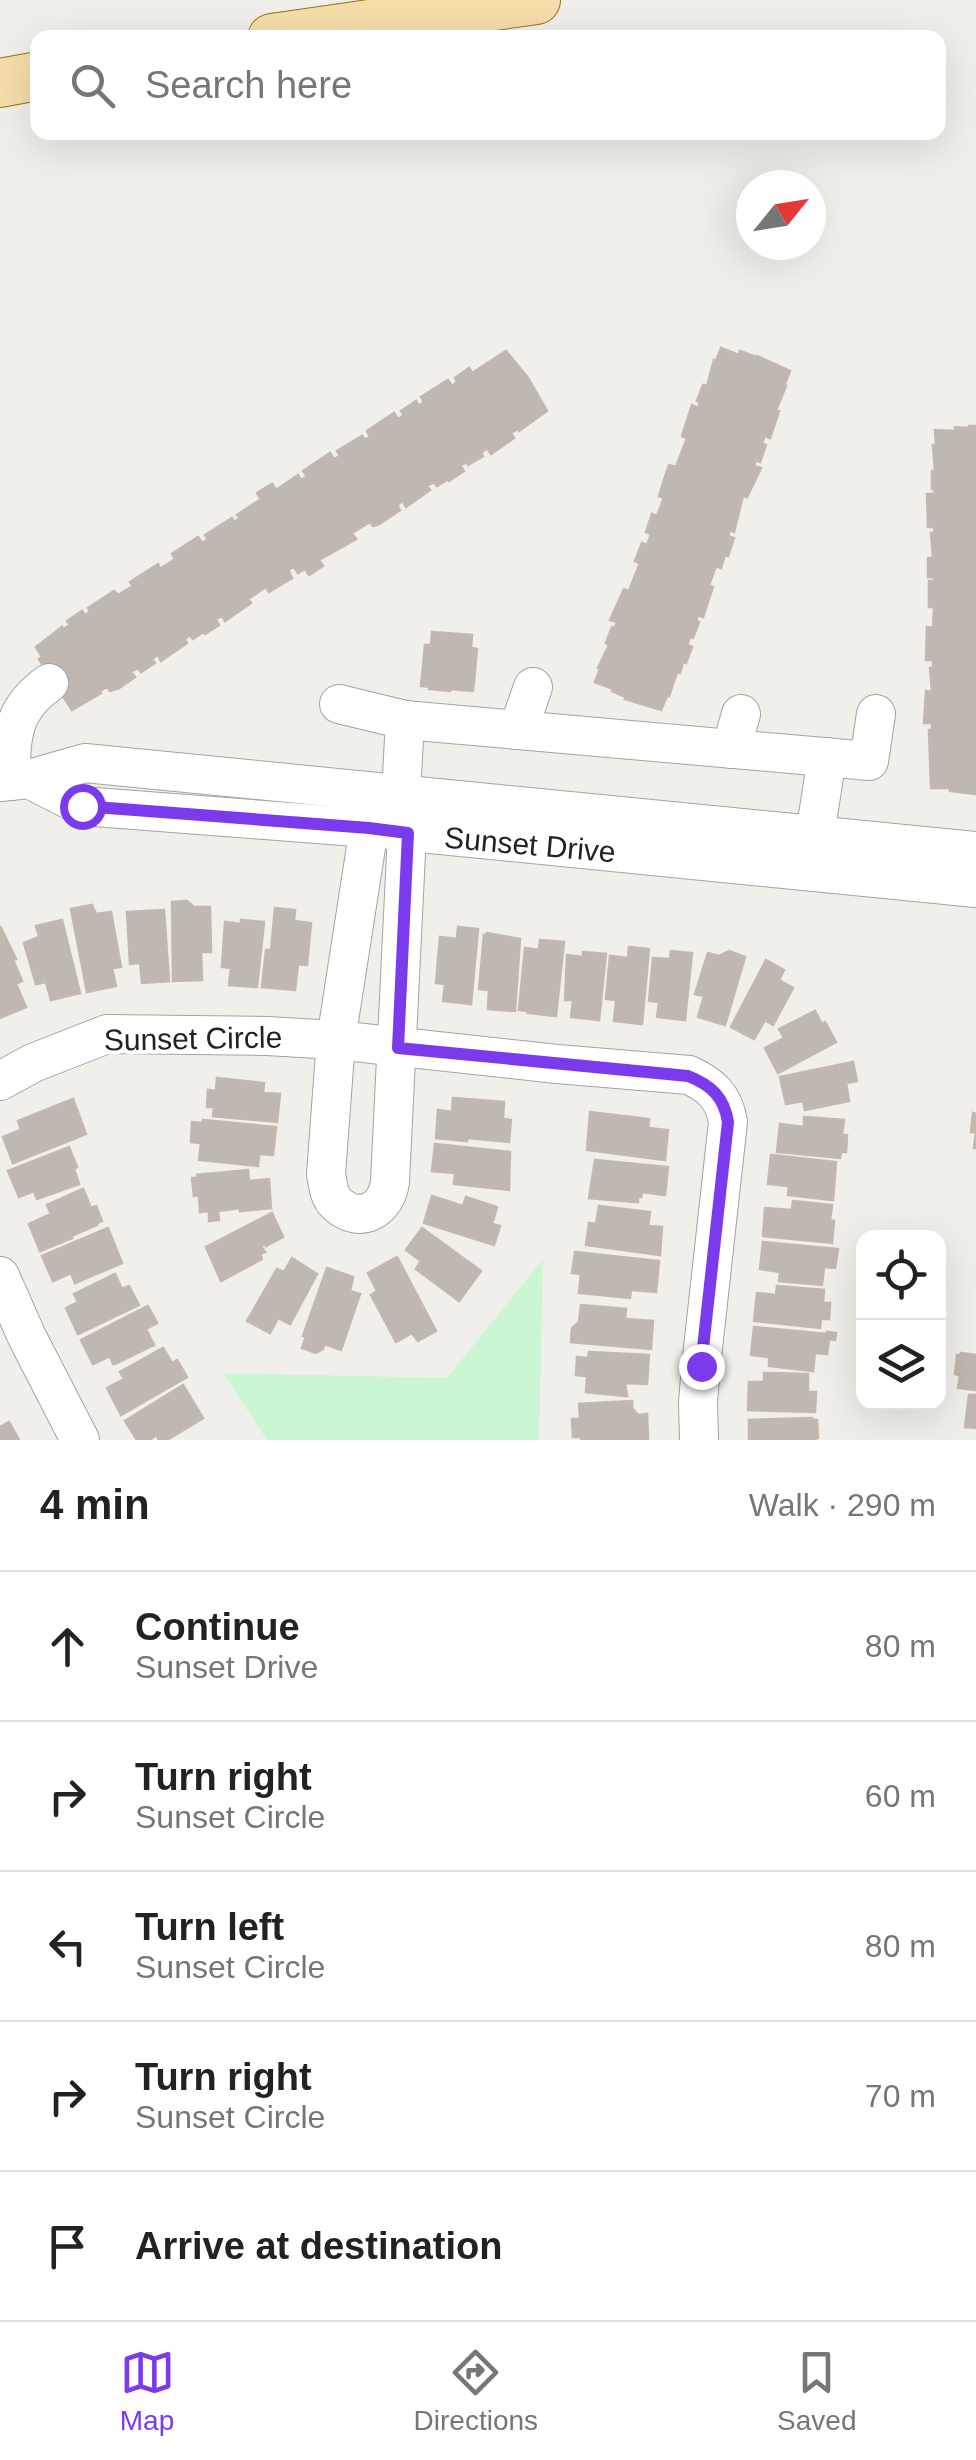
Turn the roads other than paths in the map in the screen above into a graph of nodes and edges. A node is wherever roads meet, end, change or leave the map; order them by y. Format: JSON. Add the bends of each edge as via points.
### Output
{"nodes":[{"id":1,"x":536,"y":0,"type":"edge"},
{"id":2,"x":328,"y":30,"type":"edge"},
{"id":3,"x":30,"y":77,"type":"edge"},
{"id":4,"x":0,"y":82,"type":"edge"},
{"id":5,"x":49,"y":683,"type":"dead end"},
{"id":6,"x":533,"y":687,"type":"dead end"},
{"id":7,"x":339,"y":704,"type":"dead end"},
{"id":8,"x":876,"y":714,"type":"dead end"},
{"id":9,"x":405,"y":720,"type":"junction"},
{"id":10,"x":518,"y":730,"type":"junction"},
{"id":11,"x":826,"y":757,"type":"junction"},
{"id":12,"x":13,"y":781,"type":"edge"},
{"id":13,"x":400,"y":796,"type":"junction"},
{"id":14,"x":369,"y":828,"type":"junction"},
{"id":15,"x":408,"y":833,"type":"junction"},
{"id":16,"x":814,"y":835,"type":"junction"},
{"id":17,"x":976,"y":850,"type":"edge"},
{"id":18,"x":976,"y":888,"type":"edge"},
{"id":19,"x":336,"y":1040,"type":"junction"},
{"id":20,"x":398,"y":1048,"type":"junction"},
{"id":21,"x":0,"y":1081,"type":"edge"},
{"id":22,"x":0,"y":1276,"type":"edge"},
{"id":23,"x":80,"y":1440,"type":"edge"},
{"id":24,"x":699,"y":1440,"type":"edge"}],
"edges":[{"from":1,"to":2,"type":"main road"},
{"from":3,"to":4,"type":"main road"},
{"from":5,"to":12,"type":"street","via":[[32,695],[16,722]]},
{"from":6,"to":10,"type":"street"},
{"from":7,"to":9,"type":"street"},
{"from":8,"to":11,"type":"street","via":[[869,761]]},
{"from":9,"to":10,"type":"street"},
{"from":9,"to":13,"type":"street"},
{"from":10,"to":11,"type":"street","via":[[736,731]]},
{"from":11,"to":16,"type":"street"},
{"from":12,"to":13,"type":"street","name":"Sunset Drive","via":[[86,763]]},
{"from":12,"to":14,"type":"street","name":"Sunset Drive","via":[[82,806]]},
{"from":13,"to":14,"type":"street"},
{"from":13,"to":15,"type":"street"},
{"from":13,"to":16,"type":"street","name":"Sunset Drive"},
{"from":14,"to":15,"type":"street","name":"Sunset Drive"},
{"from":14,"to":19,"type":"street"},
{"from":15,"to":18,"type":"street","name":"Sunset Drive"},
{"from":15,"to":20,"type":"street"},
{"from":16,"to":17,"type":"street","name":"Sunset Drive"},
{"from":19,"to":20,"type":"street","name":"Sunset Circle"},
{"from":19,"to":20,"type":"street","via":[[326,1174],[335,1203],[354,1214],[386,1199]]},
{"from":19,"to":21,"type":"street","name":"Sunset Circle","via":[[107,1034]]},
{"from":20,"to":24,"type":"street","name":"Sunset Circle","via":[[688,1076],[716,1092],[728,1122]]},
{"from":22,"to":23,"type":"street"}]}
